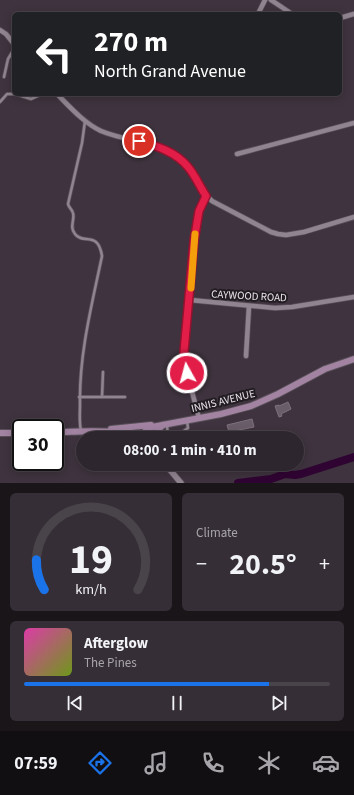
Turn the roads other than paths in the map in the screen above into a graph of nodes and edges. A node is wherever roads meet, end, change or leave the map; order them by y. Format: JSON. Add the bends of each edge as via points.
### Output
{"nodes":[{"id":1,"x":265,"y":0,"type":"edge"},
{"id":2,"x":271,"y":0,"type":"edge"},
{"id":3,"x":259,"y":12,"type":"edge"},
{"id":4,"x":289,"y":12,"type":"edge"},
{"id":5,"x":354,"y":14,"type":"edge"},
{"id":6,"x":342,"y":17,"type":"edge"},
{"id":7,"x":0,"y":30,"type":"edge"},
{"id":8,"x":12,"y":42,"type":"edge"},
{"id":9,"x":12,"y":53,"type":"edge"},
{"id":10,"x":4,"y":77,"type":"dead end"},
{"id":11,"x":12,"y":94,"type":"edge"},
{"id":12,"x":21,"y":96,"type":"edge"},
{"id":13,"x":38,"y":96,"type":"edge"},
{"id":14,"x":59,"y":96,"type":"edge"},
{"id":15,"x":0,"y":102,"type":"edge"},
{"id":16,"x":85,"y":120,"type":"junction"},
{"id":17,"x":354,"y":123,"type":"edge"},
{"id":18,"x":236,"y":154,"type":"dead end"},
{"id":19,"x":206,"y":196,"type":"junction"},
{"id":20,"x":354,"y":217,"type":"edge"},
{"id":21,"x":354,"y":297,"type":"edge"},
{"id":22,"x":190,"y":300,"type":"junction"},
{"id":23,"x":249,"y":306,"type":"junction"},
{"id":24,"x":246,"y":356,"type":"dead end"},
{"id":25,"x":354,"y":359,"type":"edge"},
{"id":26,"x":103,"y":372,"type":"dead end"},
{"id":27,"x":79,"y":397,"type":"junction"},
{"id":28,"x":102,"y":397,"type":"junction"},
{"id":29,"x":125,"y":397,"type":"dead end"},
{"id":30,"x":199,"y":418,"type":"junction"},
{"id":31,"x":187,"y":420,"type":"junction"},
{"id":32,"x":166,"y":424,"type":"junction"},
{"id":33,"x":76,"y":431,"type":"edge"},
{"id":34,"x":85,"y":431,"type":"joint"},
{"id":35,"x":145,"y":431,"type":"edge"},
{"id":36,"x":158,"y":431,"type":"edge"},
{"id":37,"x":167,"y":431,"type":"edge"},
{"id":38,"x":183,"y":431,"type":"edge"},
{"id":39,"x":64,"y":432,"type":"edge"},
{"id":40,"x":0,"y":433,"type":"edge"},
{"id":41,"x":12,"y":433,"type":"edge"},
{"id":42,"x":171,"y":471,"type":"edge"},
{"id":43,"x":181,"y":483,"type":"edge"}],
"edges":[{"from":1,"to":3,"type":"street"},
{"from":2,"to":4,"type":"street"},
{"from":5,"to":6,"type":"street"},
{"from":7,"to":8,"type":"street"},
{"from":9,"to":10,"type":"lane"},
{"from":11,"to":15,"type":"lane","via":[[7,94]]},
{"from":12,"to":13,"type":"lane","via":[[31,99]]},
{"from":14,"to":16,"type":"street"},
{"from":16,"to":19,"type":"street","via":[[101,131],[174,154],[189,167]]},
{"from":16,"to":27,"type":"lane","via":[[68,204],[73,214],[72,227],[75,234],[96,242],[102,256],[85,343]]},
{"from":17,"to":18,"type":"street"},
{"from":19,"to":20,"type":"street","via":[[222,207],[278,234],[304,232]]},
{"from":19,"to":22,"type":"street","via":[[199,211],[194,241]]},
{"from":21,"to":23,"type":"street","name":"CAYWOOD ROAD","via":[[292,307]]},
{"from":22,"to":23,"type":"street","name":"CAYWOOD ROAD"},
{"from":22,"to":30,"type":"street","via":[[184,352]]},
{"from":23,"to":24,"type":"street"},
{"from":25,"to":30,"type":"main road","name":"INNIS AVENUE","via":[[325,370],[251,406]]},
{"from":26,"to":28,"type":"lane"},
{"from":27,"to":28,"type":"lane"},
{"from":27,"to":34,"type":"lane","via":[[80,425]]},
{"from":28,"to":29,"type":"lane"},
{"from":30,"to":31,"type":"main road","name":"INNIS AVENUE"},
{"from":31,"to":32,"type":"main road","name":"INNIS AVENUE"},
{"from":31,"to":38,"type":"lane","via":[[188,428]]},
{"from":32,"to":34,"type":"main road"},
{"from":32,"to":35,"type":"main road","name":"INNIS AVENUE"},
{"from":32,"to":36,"type":"main road"},
{"from":32,"to":37,"type":"lane"},
{"from":33,"to":39,"type":"main road"},
{"from":40,"to":41,"type":"main road"},
{"from":42,"to":43,"type":"street"}]}
